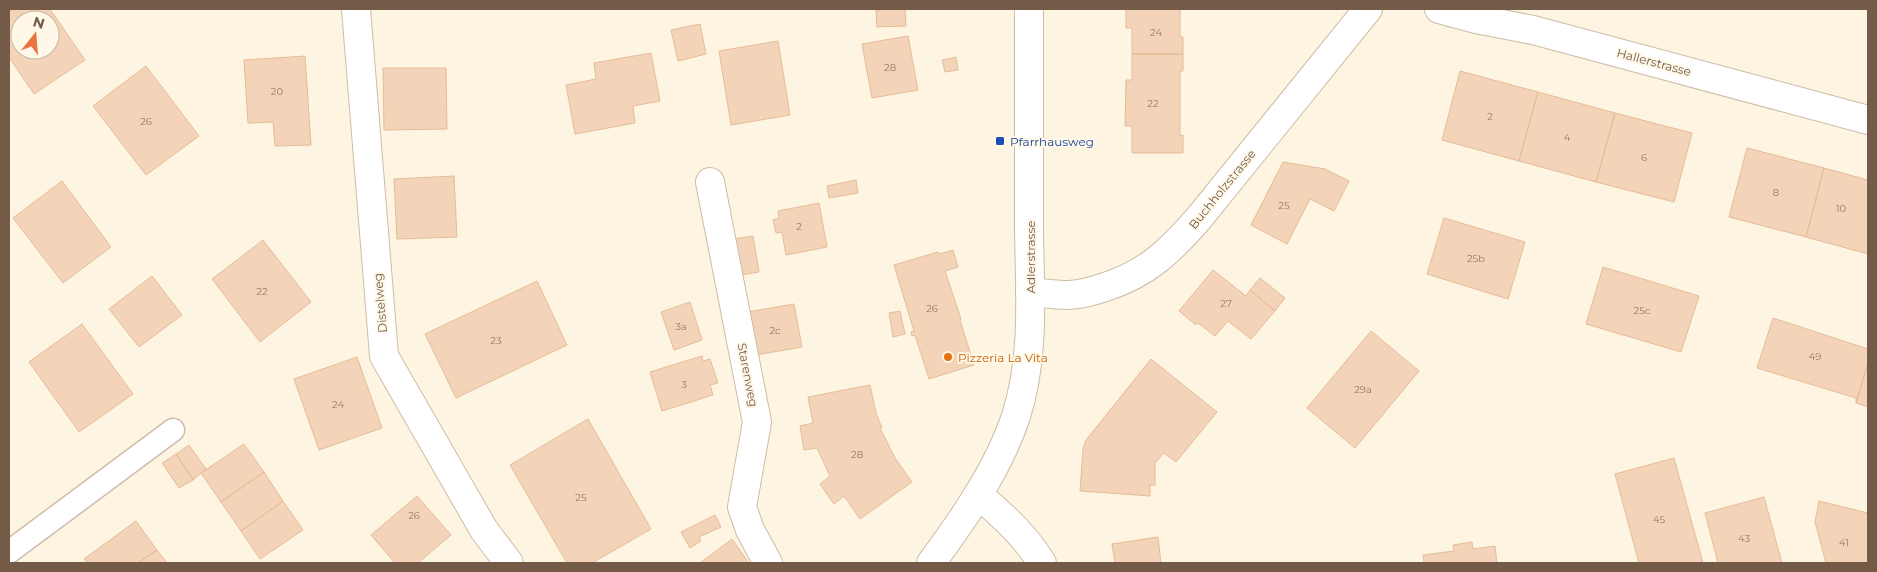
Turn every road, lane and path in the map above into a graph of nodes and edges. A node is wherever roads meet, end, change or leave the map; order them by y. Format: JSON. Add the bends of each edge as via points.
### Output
{"nodes":[{"id":1,"x":356,"y":9,"type":"edge"},
{"id":2,"x":1029,"y":9,"type":"edge"},
{"id":3,"x":1368,"y":9,"type":"edge"},
{"id":4,"x":1439,"y":9,"type":"edge"},
{"id":5,"x":1868,"y":120,"type":"edge"},
{"id":6,"x":710,"y":182,"type":"dead end"},
{"id":7,"x":1030,"y":292,"type":"junction"},
{"id":8,"x":173,"y":430,"type":"dead end"},
{"id":9,"x":978,"y":495,"type":"junction"},
{"id":10,"x":9,"y":552,"type":"edge"},
{"id":11,"x":509,"y":563,"type":"edge"},
{"id":12,"x":768,"y":563,"type":"edge"},
{"id":13,"x":931,"y":563,"type":"edge"},
{"id":14,"x":1042,"y":563,"type":"edge"}],
"edges":[{"from":1,"to":11,"type":"street","name":"Distelweg","via":[[384,356],[484,530]]},
{"from":2,"to":7,"type":"street","name":"Adlerstrasse"},
{"from":3,"to":7,"type":"street","name":"Buchholzstrasse","via":[[1199,218],[1159,260],[1133,277],[1089,292],[1068,295]]},
{"from":4,"to":5,"type":"street","name":"Hallerstrasse","via":[[1533,30]]},
{"from":6,"to":12,"type":"street","name":"Starenweg","via":[[757,422],[742,507]]},
{"from":7,"to":9,"type":"street","name":"Adlerstrasse","via":[[1027,362],[1016,417]]},
{"from":8,"to":10,"type":"lane"},
{"from":9,"to":13,"type":"street"},
{"from":9,"to":14,"type":"street","via":[[1018,532]]}]}
